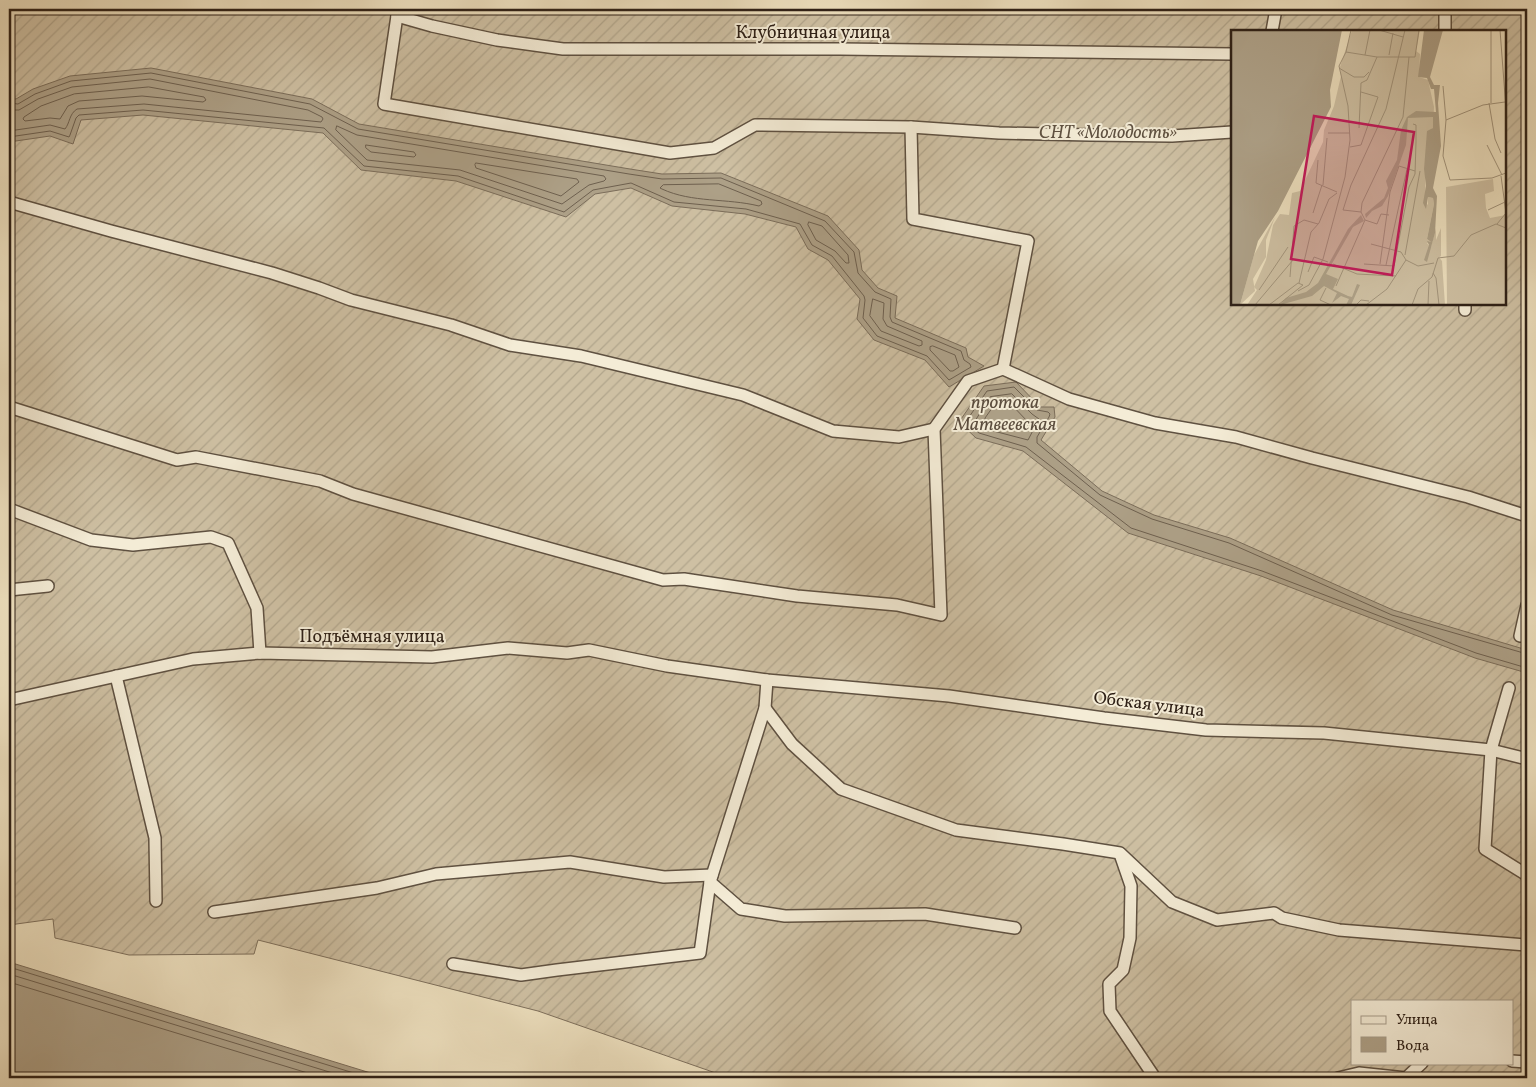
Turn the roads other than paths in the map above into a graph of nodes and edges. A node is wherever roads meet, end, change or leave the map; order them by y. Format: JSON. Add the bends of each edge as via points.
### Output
{"nodes":[{"id":1,"x":1276,"y":9,"type":"edge"},
{"id":2,"x":1445,"y":9,"type":"edge"},
{"id":3,"x":398,"y":12,"type":"edge"},
{"id":4,"x":1272,"y":30,"type":"edge"},
{"id":5,"x":1445,"y":30,"type":"edge"},
{"id":6,"x":1231,"y":54,"type":"edge"},
{"id":7,"x":911,"y":127,"type":"junction"},
{"id":8,"x":1231,"y":132,"type":"edge"},
{"id":9,"x":9,"y":202,"type":"edge"},
{"id":10,"x":1003,"y":369,"type":"junction"},
{"id":11,"x":9,"y":407,"type":"edge"},
{"id":12,"x":934,"y":429,"type":"junction"},
{"id":13,"x":9,"y":509,"type":"edge"},
{"id":14,"x":1527,"y":516,"type":"edge"},
{"id":15,"x":48,"y":586,"type":"dead end"},
{"id":16,"x":9,"y":590,"type":"edge"},
{"id":17,"x":1527,"y":606,"type":"edge"},
{"id":18,"x":1520,"y":636,"type":"dead end"},
{"id":19,"x":260,"y":653,"type":"junction"},
{"id":20,"x":116,"y":676,"type":"junction"},
{"id":21,"x":767,"y":680,"type":"junction"},
{"id":22,"x":1510,"y":688,"type":"dead end"},
{"id":23,"x":9,"y":700,"type":"edge"},
{"id":24,"x":765,"y":708,"type":"junction"},
{"id":25,"x":1491,"y":750,"type":"junction"},
{"id":26,"x":1527,"y":759,"type":"edge"},
{"id":27,"x":1120,"y":854,"type":"junction"},
{"id":28,"x":1527,"y":875,"type":"edge"},
{"id":29,"x":711,"y":879,"type":"junction"},
{"id":30,"x":156,"y":901,"type":"dead end"},
{"id":31,"x":214,"y":912,"type":"dead end"},
{"id":32,"x":1015,"y":928,"type":"dead end"},
{"id":33,"x":1527,"y":945,"type":"edge"},
{"id":34,"x":453,"y":964,"type":"dead end"},
{"id":35,"x":1514,"y":1061,"type":"edge"},
{"id":36,"x":1527,"y":1062,"type":"edge"},
{"id":37,"x":1421,"y":1064,"type":"edge"},
{"id":38,"x":1155,"y":1078,"type":"edge"},
{"id":39,"x":1338,"y":1078,"type":"edge"}],
"edges":[{"from":1,"to":4,"type":"street"},
{"from":2,"to":5,"type":"street"},
{"from":3,"to":6,"type":"street","name":"Клубничная улица","via":[[432,26],[497,40],[563,49]]},
{"from":3,"to":7,"type":"street","via":[[384,104],[670,153],[714,148],[756,125]]},
{"from":7,"to":8,"type":"street","via":[[1090,135],[1172,136]]},
{"from":7,"to":10,"type":"street","via":[[913,219],[1028,241]]},
{"from":9,"to":12,"type":"street","via":[[272,273],[351,300],[451,325],[510,345],[581,356],[743,395],[833,431],[899,436]]},
{"from":10,"to":12,"type":"street","via":[[968,382]]},
{"from":10,"to":14,"type":"street","via":[[1069,399],[1155,423],[1236,437],[1468,497]]},
{"from":11,"to":12,"type":"street","via":[[177,460],[196,457],[320,481],[352,494],[663,580],[684,579],[797,596],[897,604],[941,616]]},
{"from":13,"to":19,"type":"street","via":[[91,540],[133,546],[211,537],[228,543],[257,608]]},
{"from":15,"to":16,"type":"street"},
{"from":17,"to":18,"type":"street"},
{"from":19,"to":20,"type":"street","name":"Подъёмная улица","via":[[193,659]]},
{"from":19,"to":21,"type":"street","name":"Подъёмная улица","via":[[432,657],[508,648],[567,653],[589,650],[667,666]]},
{"from":20,"to":23,"type":"street","name":"Подъёмная улица"},
{"from":20,"to":30,"type":"street","via":[[155,838]]},
{"from":21,"to":24,"type":"street"},
{"from":21,"to":25,"type":"street","name":"Обская улица","via":[[949,696],[1206,730],[1324,733]]},
{"from":22,"to":25,"type":"street"},
{"from":24,"to":27,"type":"street","via":[[792,744],[841,789],[956,830]]},
{"from":24,"to":29,"type":"street"},
{"from":25,"to":26,"type":"street","name":"Обская улица"},
{"from":25,"to":28,"type":"street","via":[[1485,849]]},
{"from":27,"to":33,"type":"street","via":[[1172,902],[1218,920],[1274,913],[1282,918],[1339,930]]},
{"from":27,"to":38,"type":"street","via":[[1130,886],[1130,938],[1122,970],[1109,984],[1110,1011]]},
{"from":29,"to":31,"type":"street","via":[[664,877],[570,862],[436,874],[377,888]]},
{"from":29,"to":32,"type":"street","via":[[741,909],[785,916],[925,914]]},
{"from":29,"to":34,"type":"street","via":[[700,954],[521,976]]},
{"from":35,"to":36,"type":"street"},
{"from":37,"to":39,"type":"street","via":[[1406,1078],[1359,1073]]}]}
